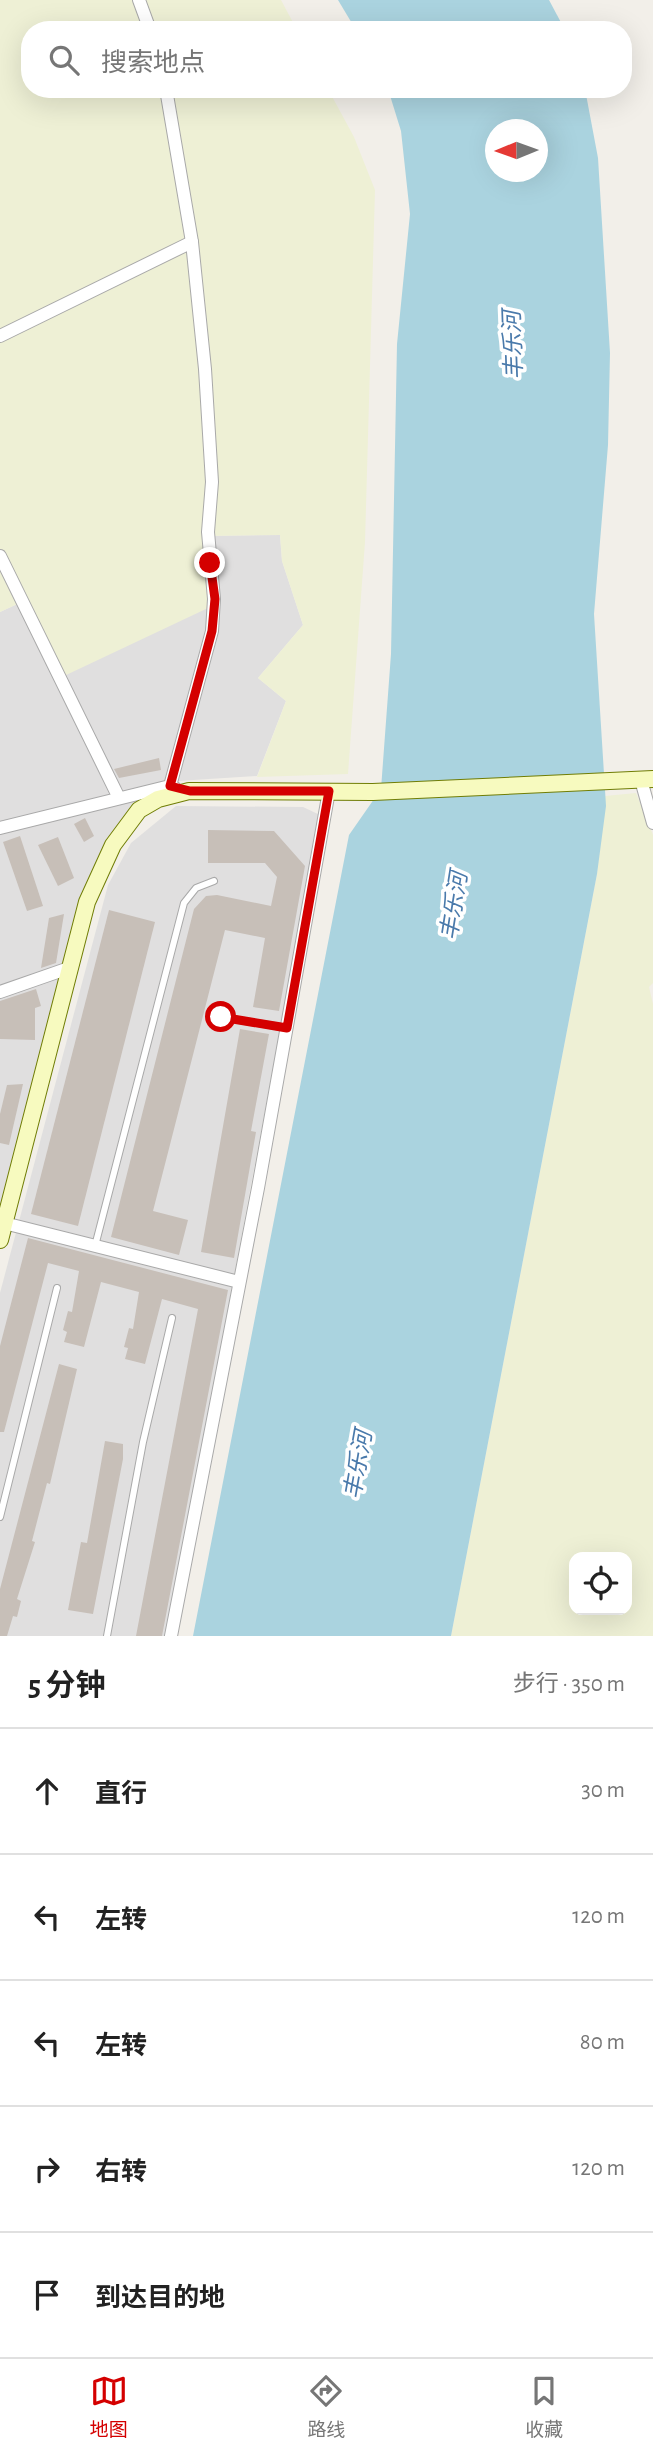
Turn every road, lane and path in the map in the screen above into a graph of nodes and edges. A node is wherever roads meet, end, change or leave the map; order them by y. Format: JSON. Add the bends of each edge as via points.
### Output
{"nodes":[{"id":1,"x":139,"y":0,"type":"edge"},
{"id":2,"x":147,"y":21,"type":"edge"},
{"id":3,"x":168,"y":98,"type":"edge"},
{"id":4,"x":192,"y":242,"type":"junction"},
{"id":5,"x":0,"y":335,"type":"edge"},
{"id":6,"x":0,"y":556,"type":"edge"},
{"id":7,"x":647,"y":780,"type":"edge"},
{"id":8,"x":170,"y":786,"type":"junction"},
{"id":9,"x":190,"y":791,"type":"junction"},
{"id":10,"x":329,"y":791,"type":"junction"},
{"id":11,"x":119,"y":799,"type":"junction"},
{"id":12,"x":653,"y":823,"type":"edge"},
{"id":13,"x":0,"y":828,"type":"edge"},
{"id":14,"x":214,"y":881,"type":"dead end"},
{"id":15,"x":69,"y":968,"type":"junction"},
{"id":16,"x":0,"y":992,"type":"edge"},
{"id":17,"x":221,"y":1017,"type":"dead end"},
{"id":18,"x":287,"y":1028,"type":"junction"},
{"id":19,"x":7,"y":1187,"type":"edge"},
{"id":20,"x":4,"y":1223,"type":"junction"},
{"id":21,"x":0,"y":1240,"type":"edge"},
{"id":22,"x":95,"y":1246,"type":"junction"},
{"id":23,"x":239,"y":1282,"type":"junction"},
{"id":24,"x":57,"y":1288,"type":"dead end"},
{"id":25,"x":172,"y":1318,"type":"dead end"},
{"id":26,"x":0,"y":1517,"type":"edge"},
{"id":27,"x":107,"y":1636,"type":"edge"},
{"id":28,"x":171,"y":1636,"type":"edge"}],
"edges":[{"from":1,"to":2,"type":"street"},
{"from":3,"to":4,"type":"street"},
{"from":4,"to":5,"type":"street"},
{"from":4,"to":8,"type":"street","via":[[211,434],[208,532],[215,599],[212,631]]},
{"from":6,"to":11,"type":"street"},
{"from":7,"to":10,"type":"main road"},
{"from":7,"to":12,"type":"street"},
{"from":8,"to":9,"type":"street"},
{"from":8,"to":11,"type":"street"},
{"from":9,"to":10,"type":"main road"},
{"from":9,"to":15,"type":"main road","via":[[149,803],[123,828],[87,902]]},
{"from":10,"to":18,"type":"street"},
{"from":11,"to":13,"type":"street"},
{"from":14,"to":22,"type":"lane","via":[[196,888],[184,903]]},
{"from":15,"to":16,"type":"street"},
{"from":15,"to":19,"type":"main road"},
{"from":17,"to":18,"type":"lane"},
{"from":18,"to":23,"type":"street"},
{"from":19,"to":20,"type":"main road"},
{"from":20,"to":21,"type":"main road"},
{"from":20,"to":22,"type":"street"},
{"from":22,"to":23,"type":"street"},
{"from":23,"to":28,"type":"street"},
{"from":24,"to":26,"type":"lane"},
{"from":25,"to":27,"type":"lane","via":[[143,1442]]}]}
